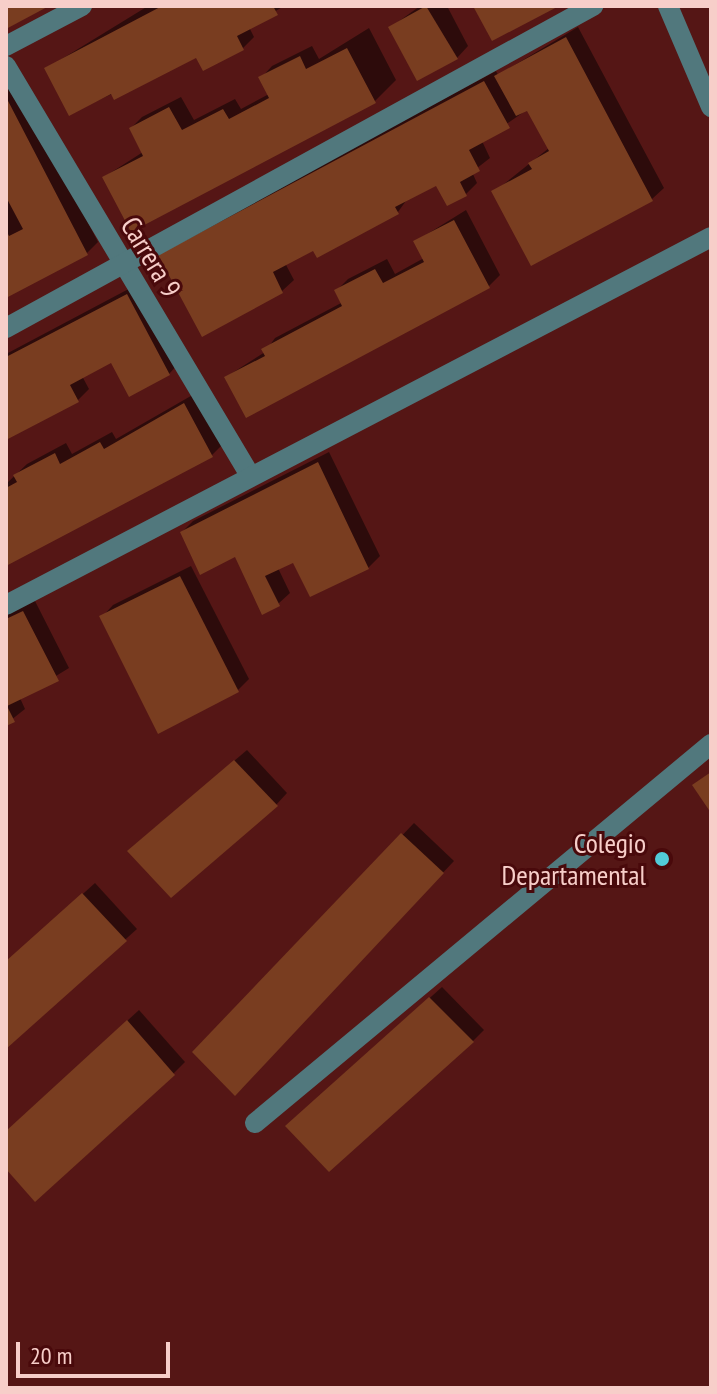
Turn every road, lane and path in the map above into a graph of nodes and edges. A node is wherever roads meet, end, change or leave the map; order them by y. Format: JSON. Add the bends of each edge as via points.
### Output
{"nodes":[{"id":1,"x":82,"y":6,"type":"edge"},
{"id":2,"x":593,"y":6,"type":"edge"},
{"id":3,"x":668,"y":6,"type":"edge"},
{"id":4,"x":6,"y":46,"type":"edge"},
{"id":5,"x":6,"y":66,"type":"edge"},
{"id":6,"x":711,"y":107,"type":"edge"},
{"id":7,"x":711,"y":237,"type":"edge"},
{"id":8,"x":121,"y":263,"type":"junction"},
{"id":9,"x":6,"y":328,"type":"edge"},
{"id":10,"x":250,"y":475,"type":"junction"},
{"id":11,"x":6,"y":605,"type":"edge"},
{"id":12,"x":711,"y":744,"type":"edge"},
{"id":13,"x":255,"y":1123,"type":"dead end"}],
"edges":[{"from":1,"to":4,"type":"street"},
{"from":2,"to":8,"type":"street"},
{"from":3,"to":6,"type":"street"},
{"from":5,"to":8,"type":"street","name":"Carrera 9"},
{"from":7,"to":10,"type":"street"},
{"from":8,"to":9,"type":"street"},
{"from":8,"to":10,"type":"street","name":"Carrera 9"},
{"from":10,"to":11,"type":"street"},
{"from":12,"to":13,"type":"street"}]}
